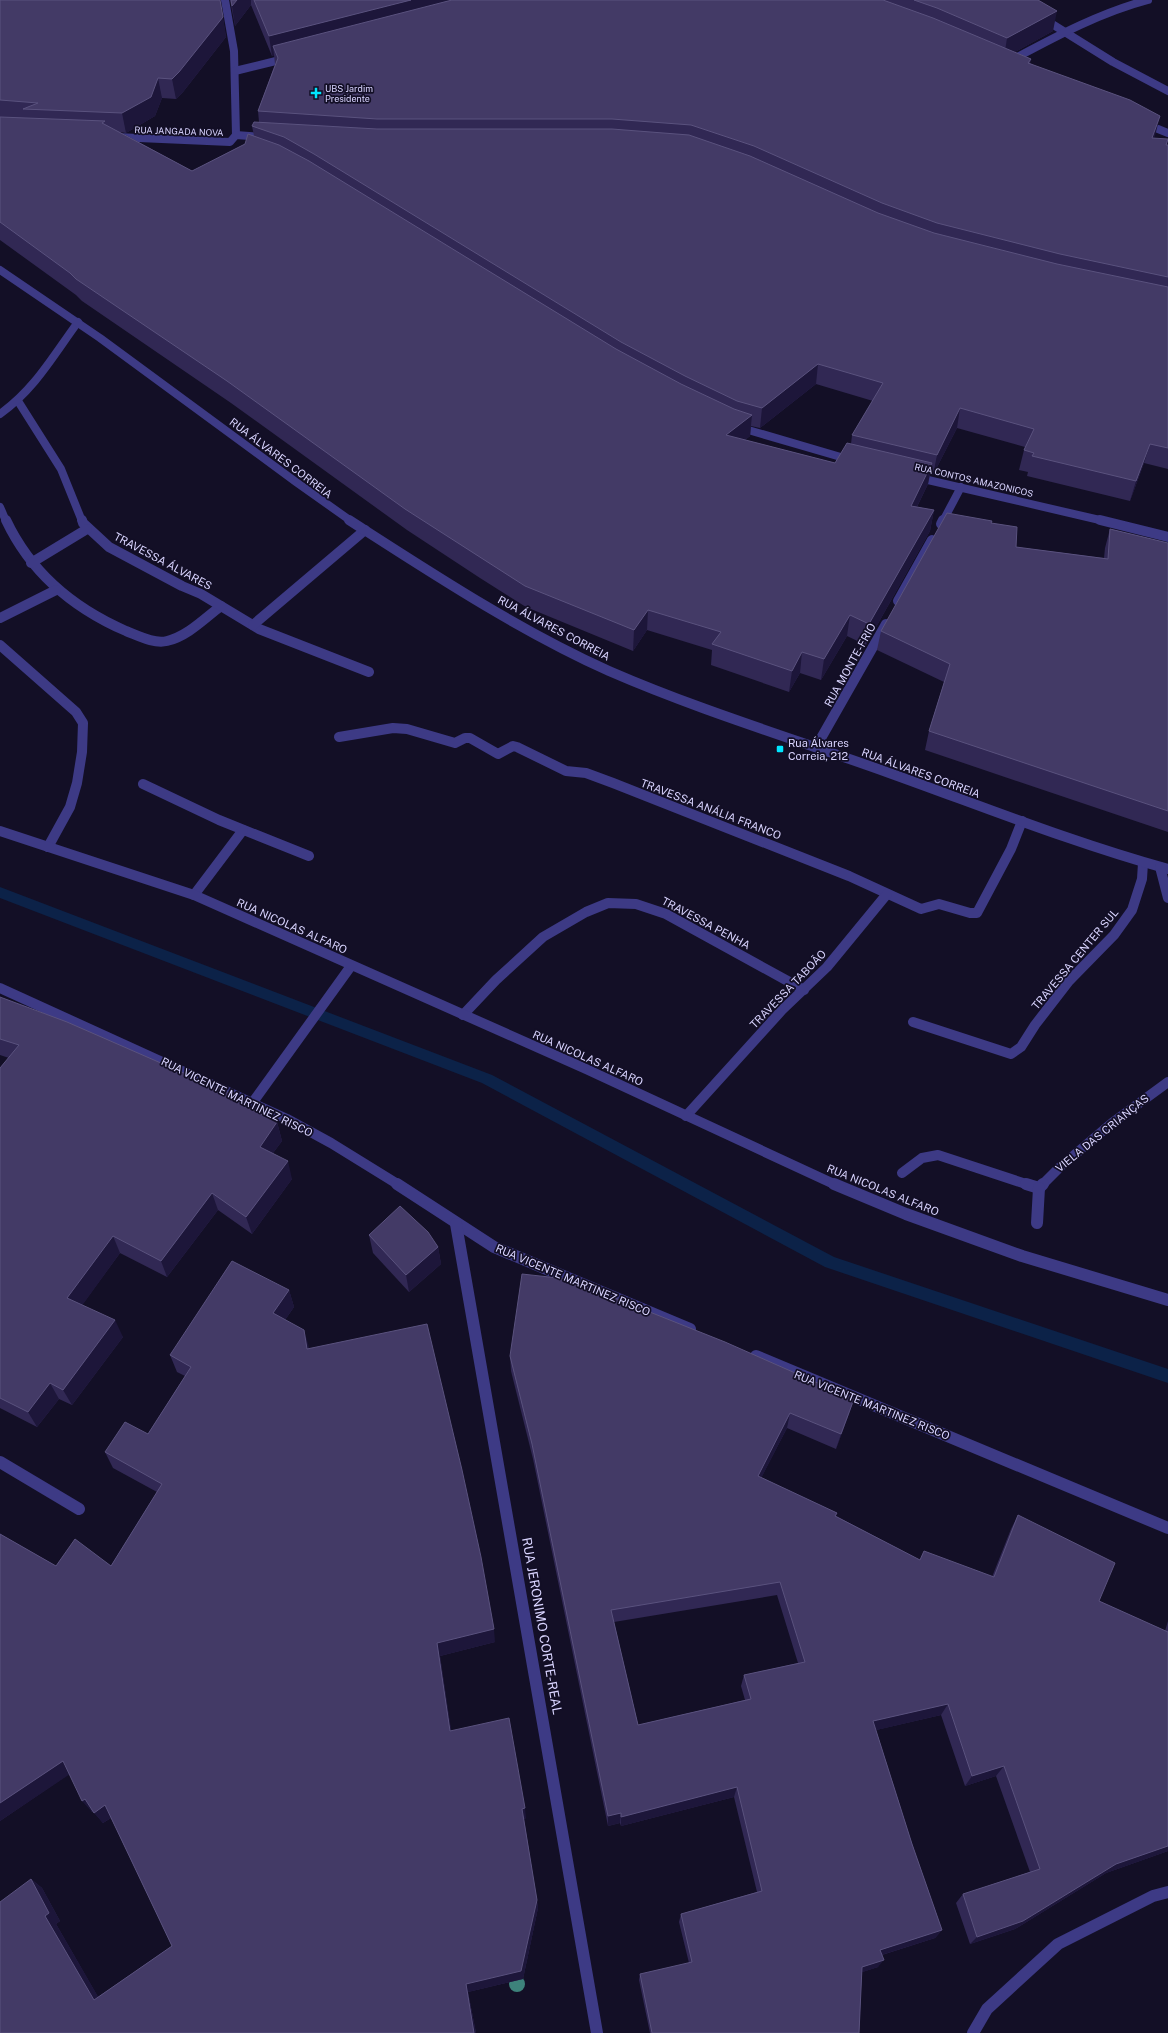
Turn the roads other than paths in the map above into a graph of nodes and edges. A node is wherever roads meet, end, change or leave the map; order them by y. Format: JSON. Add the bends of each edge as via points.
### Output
{"nodes":[{"id":1,"x":225,"y":0,"type":"edge"},
{"id":2,"x":1148,"y":0,"type":"edge"},
{"id":3,"x":1039,"y":16,"type":"edge"},
{"id":4,"x":1065,"y":32,"type":"junction"},
{"id":5,"x":296,"y":56,"type":"edge"},
{"id":6,"x":1007,"y":66,"type":"edge"},
{"id":7,"x":235,"y":71,"type":"junction"},
{"id":8,"x":1168,"y":91,"type":"edge"},
{"id":9,"x":1155,"y":127,"type":"edge"},
{"id":10,"x":1168,"y":133,"type":"edge"},
{"id":11,"x":236,"y":135,"type":"junction"},
{"id":12,"x":106,"y":137,"type":"edge"},
{"id":13,"x":270,"y":138,"type":"edge"},
{"id":14,"x":0,"y":270,"type":"edge"},
{"id":15,"x":78,"y":322,"type":"junction"},
{"id":16,"x":18,"y":401,"type":"junction"},
{"id":17,"x":0,"y":414,"type":"edge"},
{"id":18,"x":728,"y":423,"type":"edge"},
{"id":19,"x":859,"y":462,"type":"edge"},
{"id":20,"x":910,"y":476,"type":"edge"},
{"id":21,"x":961,"y":487,"type":"junction"},
{"id":22,"x":0,"y":507,"type":"edge"},
{"id":23,"x":87,"y":529,"type":"junction"},
{"id":24,"x":365,"y":530,"type":"junction"},
{"id":25,"x":1168,"y":536,"type":"edge"},
{"id":26,"x":31,"y":563,"type":"junction"},
{"id":27,"x":56,"y":590,"type":"junction"},
{"id":28,"x":221,"y":606,"type":"junction"},
{"id":29,"x":0,"y":618,"type":"edge"},
{"id":30,"x":253,"y":625,"type":"junction"},
{"id":31,"x":0,"y":645,"type":"edge"},
{"id":32,"x":369,"y":672,"type":"dead end"},
{"id":33,"x":339,"y":737,"type":"dead end"},
{"id":34,"x":816,"y":747,"type":"junction"},
{"id":35,"x":143,"y":784,"type":"dead end"},
{"id":36,"x":1022,"y":821,"type":"junction"},
{"id":37,"x":243,"y":830,"type":"junction"},
{"id":38,"x":0,"y":831,"type":"edge"},
{"id":39,"x":48,"y":847,"type":"junction"},
{"id":40,"x":309,"y":856,"type":"dead end"},
{"id":41,"x":1143,"y":863,"type":"junction"},
{"id":42,"x":1164,"y":868,"type":"edge"},
{"id":43,"x":887,"y":894,"type":"junction"},
{"id":44,"x":194,"y":895,"type":"junction"},
{"id":45,"x":1168,"y":898,"type":"edge"},
{"id":46,"x":351,"y":966,"type":"junction"},
{"id":47,"x":0,"y":988,"type":"edge"},
{"id":48,"x":804,"y":990,"type":"junction"},
{"id":49,"x":463,"y":1015,"type":"junction"},
{"id":50,"x":913,"y":1022,"type":"dead end"},
{"id":51,"x":1168,"y":1082,"type":"edge"},
{"id":52,"x":253,"y":1102,"type":"junction"},
{"id":53,"x":686,"y":1116,"type":"junction"},
{"id":54,"x":902,"y":1173,"type":"dead end"},
{"id":55,"x":1039,"y":1188,"type":"junction"},
{"id":56,"x":1037,"y":1223,"type":"dead end"},
{"id":57,"x":456,"y":1224,"type":"junction"},
{"id":58,"x":1168,"y":1300,"type":"edge"},
{"id":59,"x":700,"y":1333,"type":"edge"},
{"id":60,"x":743,"y":1351,"type":"edge"},
{"id":61,"x":0,"y":1462,"type":"edge"},
{"id":62,"x":79,"y":1509,"type":"dead end"},
{"id":63,"x":1168,"y":1528,"type":"edge"},
{"id":64,"x":1168,"y":1892,"type":"edge"},
{"id":65,"x":597,"y":2033,"type":"edge"},
{"id":66,"x":973,"y":2033,"type":"edge"}],
"edges":[{"from":1,"to":7,"type":"street"},
{"from":2,"to":4,"type":"street","via":[[1118,8]]},
{"from":3,"to":4,"type":"street"},
{"from":4,"to":6,"type":"street"},
{"from":4,"to":8,"type":"street","via":[[1113,62]]},
{"from":5,"to":7,"type":"street"},
{"from":7,"to":11,"type":"street"},
{"from":9,"to":10,"type":"street"},
{"from":11,"to":12,"type":"street","name":"RUA JANGADA NOVA","via":[[234,143]]},
{"from":11,"to":13,"type":"street","name":"RUA JANGADA NOVA"},
{"from":14,"to":15,"type":"street","name":"RUA ÁLVARES CORREIA"},
{"from":15,"to":16,"type":"street","via":[[29,390]]},
{"from":15,"to":24,"type":"street","name":"RUA ÁLVARES CORREIA","via":[[330,508]]},
{"from":16,"to":17,"type":"street"},
{"from":16,"to":23,"type":"street","name":"TRAVESSA ÁLVARES","via":[[61,469]]},
{"from":18,"to":19,"type":"street"},
{"from":20,"to":21,"type":"street","name":"RUA CONTOS AMAZONICOS"},
{"from":21,"to":25,"type":"street","name":"RUA CONTOS AMAZONICOS"},
{"from":21,"to":34,"type":"street","name":"RUA MONTE-FRIO"},
{"from":22,"to":26,"type":"street"},
{"from":23,"to":26,"type":"street"},
{"from":23,"to":28,"type":"street","name":"TRAVESSA ÁLVARES","via":[[109,547]]},
{"from":24,"to":30,"type":"street"},
{"from":24,"to":34,"type":"street","name":"RUA ÁLVARES CORREIA","via":[[484,603],[583,658],[640,684]]},
{"from":26,"to":27,"type":"street"},
{"from":27,"to":28,"type":"street","via":[[97,618],[135,635],[160,642],[178,637]]},
{"from":27,"to":29,"type":"street"},
{"from":28,"to":30,"type":"street","name":"TRAVESSA ÁLVARES"},
{"from":30,"to":32,"type":"street","name":"TRAVESSA ÁLVARES","via":[[291,643]]},
{"from":31,"to":39,"type":"street","via":[[76,712],[83,723],[77,783],[70,807]]},
{"from":33,"to":43,"type":"street","name":"TRAVESSA ANÁLIA FRANCO","via":[[393,728],[407,729],[455,743],[470,738],[498,754],[513,746],[517,747],[566,771],[586,773],[613,783],[849,876]]},
{"from":34,"to":36,"type":"street","name":"RUA ÁLVARES CORREIA"},
{"from":35,"to":37,"type":"street"},
{"from":36,"to":41,"type":"street","name":"RUA ÁLVARES CORREIA"},
{"from":36,"to":43,"type":"street","name":"TRAVESSA ANÁLIA FRANCO","via":[[1011,849],[977,913],[939,904],[919,909]]},
{"from":37,"to":40,"type":"street"},
{"from":37,"to":44,"type":"street"},
{"from":38,"to":39,"type":"street","name":"RUA NICOLAS ALFARO"},
{"from":39,"to":44,"type":"street","name":"RUA NICOLAS ALFARO"},
{"from":41,"to":42,"type":"street","name":"RUA ÁLVARES CORREIA"},
{"from":41,"to":50,"type":"street","name":"TRAVESSA CENTER SUL","via":[[1142,879],[1132,910],[1114,935],[1070,981],[1021,1047],[1011,1054]]},
{"from":42,"to":45,"type":"street"},
{"from":43,"to":48,"type":"street","name":"TRAVESSA TABOÃO","via":[[827,967]]},
{"from":44,"to":46,"type":"street","name":"RUA NICOLAS ALFARO"},
{"from":46,"to":49,"type":"street","name":"RUA NICOLAS ALFARO"},
{"from":46,"to":52,"type":"street"},
{"from":47,"to":52,"type":"street","name":"RUA VICENTE MARTINEZ RISCO"},
{"from":48,"to":49,"type":"street","name":"TRAVESSA PENHA","via":[[661,912],[636,904],[608,903],[586,912],[544,937],[496,980]]},
{"from":48,"to":53,"type":"street","name":"TRAVESSA TABOÃO","via":[[782,1010]]},
{"from":49,"to":53,"type":"street","name":"RUA NICOLAS ALFARO"},
{"from":51,"to":55,"type":"street","name":"VIELA DAS CRIANÇAS","via":[[1092,1139]]},
{"from":52,"to":57,"type":"street","name":"RUA VICENTE MARTINEZ RISCO","via":[[331,1143]]},
{"from":53,"to":58,"type":"street","name":"RUA NICOLAS ALFARO","via":[[810,1174],[906,1214],[1022,1256]]},
{"from":54,"to":55,"type":"street","via":[[922,1158],[938,1155]]},
{"from":55,"to":56,"type":"street"},
{"from":57,"to":59,"type":"street","name":"RUA VICENTE MARTINEZ RISCO","via":[[494,1247]]},
{"from":57,"to":65,"type":"street","name":"RUA JERONIMO CORTE-REAL"},
{"from":60,"to":63,"type":"street","name":"RUA VICENTE MARTINEZ RISCO"},
{"from":61,"to":62,"type":"street"},
{"from":64,"to":66,"type":"street","via":[[1153,1896],[1058,1944],[987,2009]]}]}
